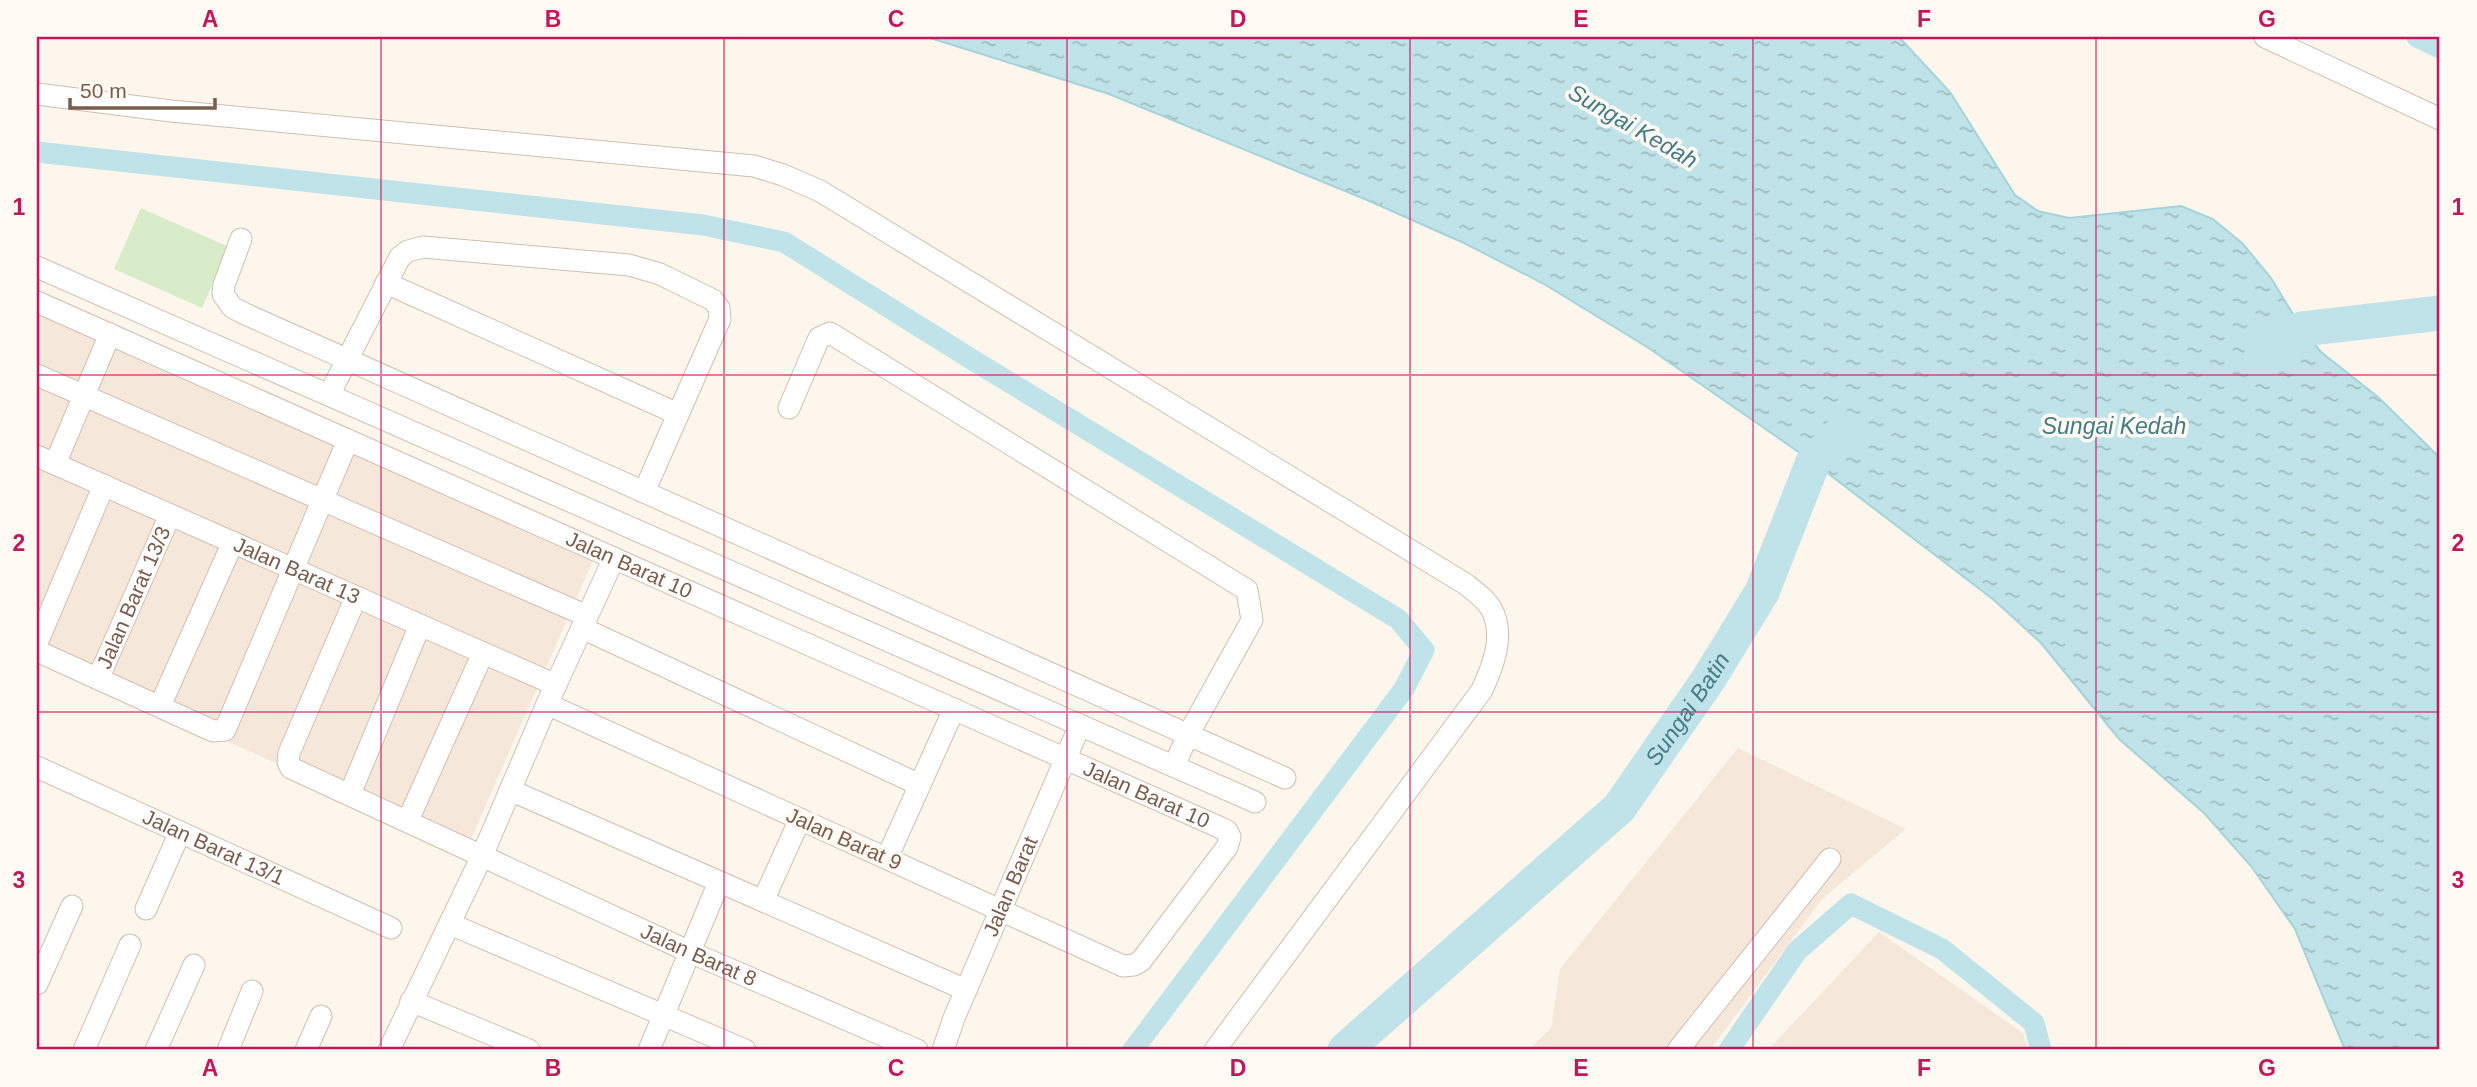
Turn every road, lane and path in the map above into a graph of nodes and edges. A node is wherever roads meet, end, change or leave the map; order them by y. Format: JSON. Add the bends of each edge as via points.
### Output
{"nodes":[{"id":1,"x":2265,"y":37,"type":"edge"},
{"id":2,"x":37,"y":94,"type":"edge"},
{"id":3,"x":2440,"y":119,"type":"edge"},
{"id":4,"x":241,"y":239,"type":"dead end"},
{"id":5,"x":37,"y":267,"type":"edge"},
{"id":6,"x":387,"y":283,"type":"junction"},
{"id":7,"x":37,"y":302,"type":"edge"},
{"id":8,"x":110,"y":334,"type":"junction"},
{"id":9,"x":347,"y":360,"type":"junction"},
{"id":10,"x":37,"y":375,"type":"edge"},
{"id":11,"x":84,"y":395,"type":"junction"},
{"id":12,"x":329,"y":396,"type":"junction"},
{"id":13,"x":789,"y":408,"type":"dead end"},
{"id":14,"x":678,"y":414,"type":"junction"},
{"id":15,"x":348,"y":440,"type":"junction"},
{"id":16,"x":43,"y":464,"type":"edge"},
{"id":17,"x":104,"y":485,"type":"junction"},
{"id":18,"x":644,"y":492,"type":"junction"},
{"id":19,"x":323,"y":499,"type":"junction"},
{"id":20,"x":170,"y":515,"type":"junction"},
{"id":21,"x":233,"y":542,"type":"junction"},
{"id":22,"x":614,"y":558,"type":"junction"},
{"id":23,"x":293,"y":569,"type":"junction"},
{"id":24,"x":356,"y":597,"type":"junction"},
{"id":25,"x":585,"y":622,"type":"junction"},
{"id":26,"x":420,"y":625,"type":"junction"},
{"id":27,"x":37,"y":643,"type":"edge"},
{"id":28,"x":37,"y":650,"type":"edge"},
{"id":29,"x":483,"y":653,"type":"junction"},
{"id":30,"x":98,"y":679,"type":"junction"},
{"id":31,"x":552,"y":694,"type":"junction"},
{"id":32,"x":160,"y":706,"type":"junction"},
{"id":33,"x":954,"y":709,"type":"junction"},
{"id":34,"x":1080,"y":725,"type":"junction"},
{"id":35,"x":1188,"y":735,"type":"junction"},
{"id":36,"x":1066,"y":758,"type":"junction"},
{"id":37,"x":1174,"y":766,"type":"junction"},
{"id":38,"x":37,"y":767,"type":"edge"},
{"id":39,"x":1285,"y":778,"type":"dead end"},
{"id":40,"x":920,"y":785,"type":"junction"},
{"id":41,"x":510,"y":790,"type":"junction"},
{"id":42,"x":350,"y":794,"type":"junction"},
{"id":43,"x":1255,"y":802,"type":"dead end"},
{"id":44,"x":800,"y":819,"type":"junction"},
{"id":45,"x":408,"y":820,"type":"junction"},
{"id":46,"x":180,"y":832,"type":"junction"},
{"id":47,"x":482,"y":856,"type":"junction"},
{"id":48,"x":887,"y":858,"type":"junction"},
{"id":49,"x":1830,"y":859,"type":"dead end"},
{"id":50,"x":719,"y":881,"type":"junction"},
{"id":51,"x":763,"y":901,"type":"junction"},
{"id":52,"x":72,"y":906,"type":"dead end"},
{"id":53,"x":146,"y":909,"type":"dead end"},
{"id":54,"x":1001,"y":910,"type":"junction"},
{"id":55,"x":450,"y":924,"type":"junction"},
{"id":56,"x":391,"y":928,"type":"dead end"},
{"id":57,"x":130,"y":945,"type":"dead end"},
{"id":58,"x":690,"y":952,"type":"junction"},
{"id":59,"x":1141,"y":961,"type":"joint"},
{"id":60,"x":194,"y":965,"type":"dead end"},
{"id":61,"x":37,"y":984,"type":"edge"},
{"id":62,"x":967,"y":990,"type":"junction"},
{"id":63,"x":252,"y":991,"type":"dead end"},
{"id":64,"x":411,"y":1001,"type":"junction"},
{"id":65,"x":663,"y":1015,"type":"junction"},
{"id":66,"x":321,"y":1016,"type":"dead end"},
{"id":67,"x":83,"y":1050,"type":"edge"},
{"id":68,"x":156,"y":1050,"type":"edge"},
{"id":69,"x":228,"y":1050,"type":"edge"},
{"id":70,"x":306,"y":1050,"type":"edge"},
{"id":71,"x":389,"y":1050,"type":"edge"},
{"id":72,"x":529,"y":1050,"type":"edge"},
{"id":73,"x":649,"y":1050,"type":"edge"},
{"id":74,"x":745,"y":1050,"type":"edge"},
{"id":75,"x":917,"y":1050,"type":"edge"},
{"id":76,"x":943,"y":1050,"type":"edge"},
{"id":77,"x":1215,"y":1050,"type":"edge"},
{"id":78,"x":1678,"y":1050,"type":"edge"}],
"edges":[{"from":1,"to":3,"type":"street"},
{"from":2,"to":77,"type":"street","via":[[754,166],[783,175],[829,197],[1464,583],[1492,610],[1497,631],[1497,653],[1482,690]]},
{"from":4,"to":9,"type":"street","via":[[223,285],[225,301]]},
{"from":5,"to":12,"type":"street"},
{"from":6,"to":9,"type":"street"},
{"from":6,"to":14,"type":"street"},
{"from":6,"to":14,"type":"street","via":[[400,257],[423,247],[629,265],[660,274],[713,300],[719,308],[720,318]]},
{"from":7,"to":8,"type":"street","name":"Jalan Barat 10"},
{"from":8,"to":11,"type":"street"},
{"from":8,"to":15,"type":"street","name":"Jalan Barat 10"},
{"from":9,"to":12,"type":"street"},
{"from":9,"to":18,"type":"street"},
{"from":10,"to":11,"type":"street"},
{"from":11,"to":16,"type":"street"},
{"from":11,"to":19,"type":"street"},
{"from":12,"to":34,"type":"street"},
{"from":13,"to":35,"type":"street","via":[[819,338],[830,333],[1247,590],[1252,620]]},
{"from":14,"to":18,"type":"street"},
{"from":15,"to":19,"type":"street"},
{"from":15,"to":22,"type":"street","name":"Jalan Barat 10"},
{"from":16,"to":17,"type":"street","name":"Jalan Barat 13"},
{"from":17,"to":20,"type":"street","name":"Jalan Barat 13"},
{"from":17,"to":27,"type":"street"},
{"from":18,"to":35,"type":"street"},
{"from":19,"to":23,"type":"street"},
{"from":19,"to":25,"type":"street"},
{"from":20,"to":21,"type":"street","name":"Jalan Barat 13"},
{"from":20,"to":30,"type":"street","name":"Jalan Barat 13/3"},
{"from":21,"to":23,"type":"street","name":"Jalan Barat 13"},
{"from":21,"to":32,"type":"street"},
{"from":22,"to":25,"type":"street"},
{"from":22,"to":33,"type":"street","name":"Jalan Barat 10"},
{"from":23,"to":24,"type":"street","name":"Jalan Barat 13"},
{"from":23,"to":32,"type":"street","via":[[225,730],[213,731]]},
{"from":24,"to":26,"type":"street","name":"Jalan Barat 13"},
{"from":24,"to":42,"type":"street","name":"Jalan Barat 8","via":[[288,762],[291,768]]},
{"from":25,"to":31,"type":"street"},
{"from":25,"to":40,"type":"street"},
{"from":26,"to":29,"type":"street","name":"Jalan Barat 13"},
{"from":26,"to":42,"type":"street"},
{"from":28,"to":30,"type":"street"},
{"from":29,"to":31,"type":"street","name":"Jalan Barat 13"},
{"from":29,"to":45,"type":"street"},
{"from":30,"to":32,"type":"street"},
{"from":31,"to":41,"type":"street"},
{"from":31,"to":44,"type":"street","name":"Jalan Barat 9"},
{"from":33,"to":36,"type":"street","name":"Jalan Barat 10"},
{"from":33,"to":40,"type":"street"},
{"from":34,"to":36,"type":"street","name":"Jalan Barat"},
{"from":34,"to":37,"type":"street"},
{"from":35,"to":37,"type":"street"},
{"from":35,"to":39,"type":"street"},
{"from":36,"to":54,"type":"street","name":"Jalan Barat"},
{"from":36,"to":59,"type":"street","name":"Jalan Barat 10","via":[[1219,827],[1230,837]]},
{"from":37,"to":43,"type":"street"},
{"from":38,"to":46,"type":"street","name":"Jalan Barat 13/1"},
{"from":40,"to":48,"type":"street"},
{"from":41,"to":47,"type":"street"},
{"from":41,"to":50,"type":"street"},
{"from":42,"to":45,"type":"street","name":"Jalan Barat 8"},
{"from":44,"to":48,"type":"street","name":"Jalan Barat 9"},
{"from":44,"to":51,"type":"street"},
{"from":45,"to":47,"type":"street","name":"Jalan Barat 8"},
{"from":46,"to":53,"type":"street"},
{"from":46,"to":56,"type":"street","name":"Jalan Barat 13/1"},
{"from":47,"to":55,"type":"street"},
{"from":47,"to":58,"type":"street","name":"Jalan Barat 8"},
{"from":48,"to":54,"type":"street","name":"Jalan Barat 9"},
{"from":49,"to":78,"type":"street"},
{"from":50,"to":51,"type":"street"},
{"from":50,"to":58,"type":"street"},
{"from":51,"to":62,"type":"street"},
{"from":52,"to":61,"type":"street"},
{"from":54,"to":59,"type":"street","name":"Jalan Barat 9","via":[[1124,966]]},
{"from":54,"to":62,"type":"street","name":"Jalan Barat"},
{"from":55,"to":64,"type":"street"},
{"from":55,"to":65,"type":"street"},
{"from":57,"to":67,"type":"street"},
{"from":58,"to":65,"type":"street"},
{"from":58,"to":75,"type":"street","name":"Jalan Barat 8"},
{"from":60,"to":68,"type":"street"},
{"from":62,"to":76,"type":"street","name":"Jalan Barat"},
{"from":63,"to":69,"type":"street"},
{"from":64,"to":71,"type":"street"},
{"from":64,"to":72,"type":"street"},
{"from":65,"to":73,"type":"street"},
{"from":65,"to":74,"type":"street"},
{"from":66,"to":70,"type":"street"}]}
